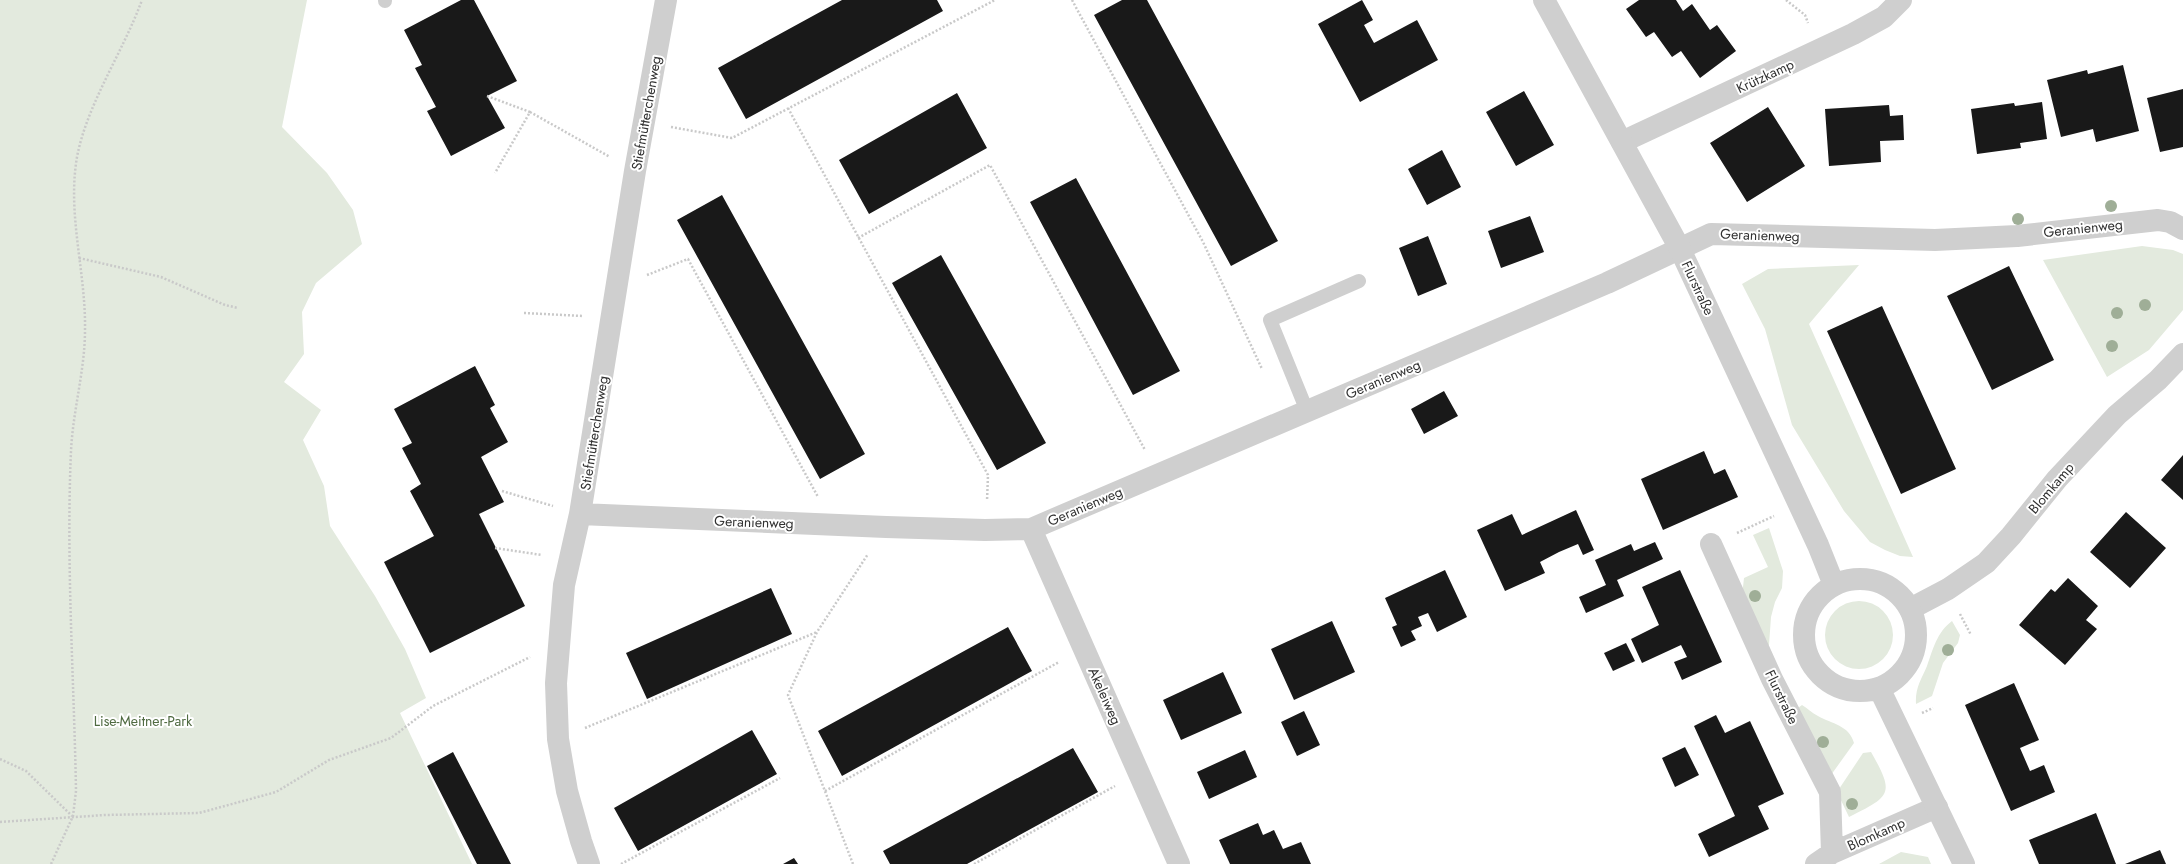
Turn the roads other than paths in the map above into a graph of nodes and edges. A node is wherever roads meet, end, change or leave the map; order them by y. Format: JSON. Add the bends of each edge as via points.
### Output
{"nodes":[{"id":1,"x":666,"y":0,"type":"edge"},
{"id":2,"x":1544,"y":0,"type":"edge"},
{"id":3,"x":1901,"y":0,"type":"edge"},
{"id":4,"x":1622,"y":142,"type":"junction"},
{"id":5,"x":2183,"y":229,"type":"edge"},
{"id":6,"x":1679,"y":247,"type":"junction"},
{"id":7,"x":1359,"y":281,"type":"dead end"},
{"id":8,"x":2183,"y":354,"type":"edge"},
{"id":9,"x":1308,"y":411,"type":"junction"},
{"id":10,"x":580,"y":514,"type":"junction"},
{"id":11,"x":1031,"y":529,"type":"junction"},
{"id":12,"x":1711,"y":544,"type":"road end"},
{"id":13,"x":1834,"y":585,"type":"junction"},
{"id":14,"x":1910,"y":609,"type":"junction"},
{"id":15,"x":1879,"y":688,"type":"junction"},
{"id":16,"x":1937,"y":807,"type":"junction"},
{"id":17,"x":1824,"y":859,"type":"edge"},
{"id":18,"x":589,"y":864,"type":"edge"},
{"id":19,"x":1179,"y":864,"type":"edge"},
{"id":20,"x":1964,"y":864,"type":"edge"}],
"edges":[{"from":1,"to":10,"type":"street","name":"Stiefmütterchenweg","via":[[635,171]]},
{"from":2,"to":4,"type":"street","name":"Flurstraße"},
{"from":3,"to":4,"type":"street","name":"Krützkamp","via":[[1884,17],[1853,34]]},
{"from":4,"to":6,"type":"street","name":"Flurstraße"},
{"from":5,"to":6,"type":"street","name":"Geranienweg","via":[[2170,222],[2158,220],[2017,236],[1935,240],[1711,234]]},
{"from":6,"to":9,"type":"street","name":"Geranienweg","via":[[1607,283]]},
{"from":6,"to":13,"type":"street","name":"Flurstraße"},
{"from":7,"to":9,"type":"lane","via":[[1270,320]]},
{"from":8,"to":14,"type":"street","name":"Blomkamp","via":[[2158,380],[2117,415],[2057,479],[1986,563],[1948,589]]},
{"from":9,"to":11,"type":"street","name":"Geranienweg"},
{"from":10,"to":11,"type":"street","name":"Geranienweg","via":[[886,527]]},
{"from":10,"to":18,"type":"street","name":"Stiefmütterchenweg","via":[[564,586],[556,683],[558,739],[567,791]]},
{"from":11,"to":19,"type":"street","name":"Akeleiweg"},
{"from":12,"to":17,"type":"street","name":"Flurstraße","via":[[1772,679],[1830,792]]},
{"from":13,"to":14,"type":"street","via":[[1858,578],[1871,580],[1894,590]]},
{"from":13,"to":15,"type":"street","via":[[1818,599],[1807,617],[1804,630],[1808,658],[1826,680],[1838,687],[1852,691]]},
{"from":14,"to":15,"type":"street","via":[[1915,622],[1915,649],[1902,672]]},
{"from":15,"to":16,"type":"street"},
{"from":16,"to":17,"type":"street","name":"Blomkamp"},
{"from":16,"to":20,"type":"street"}]}
